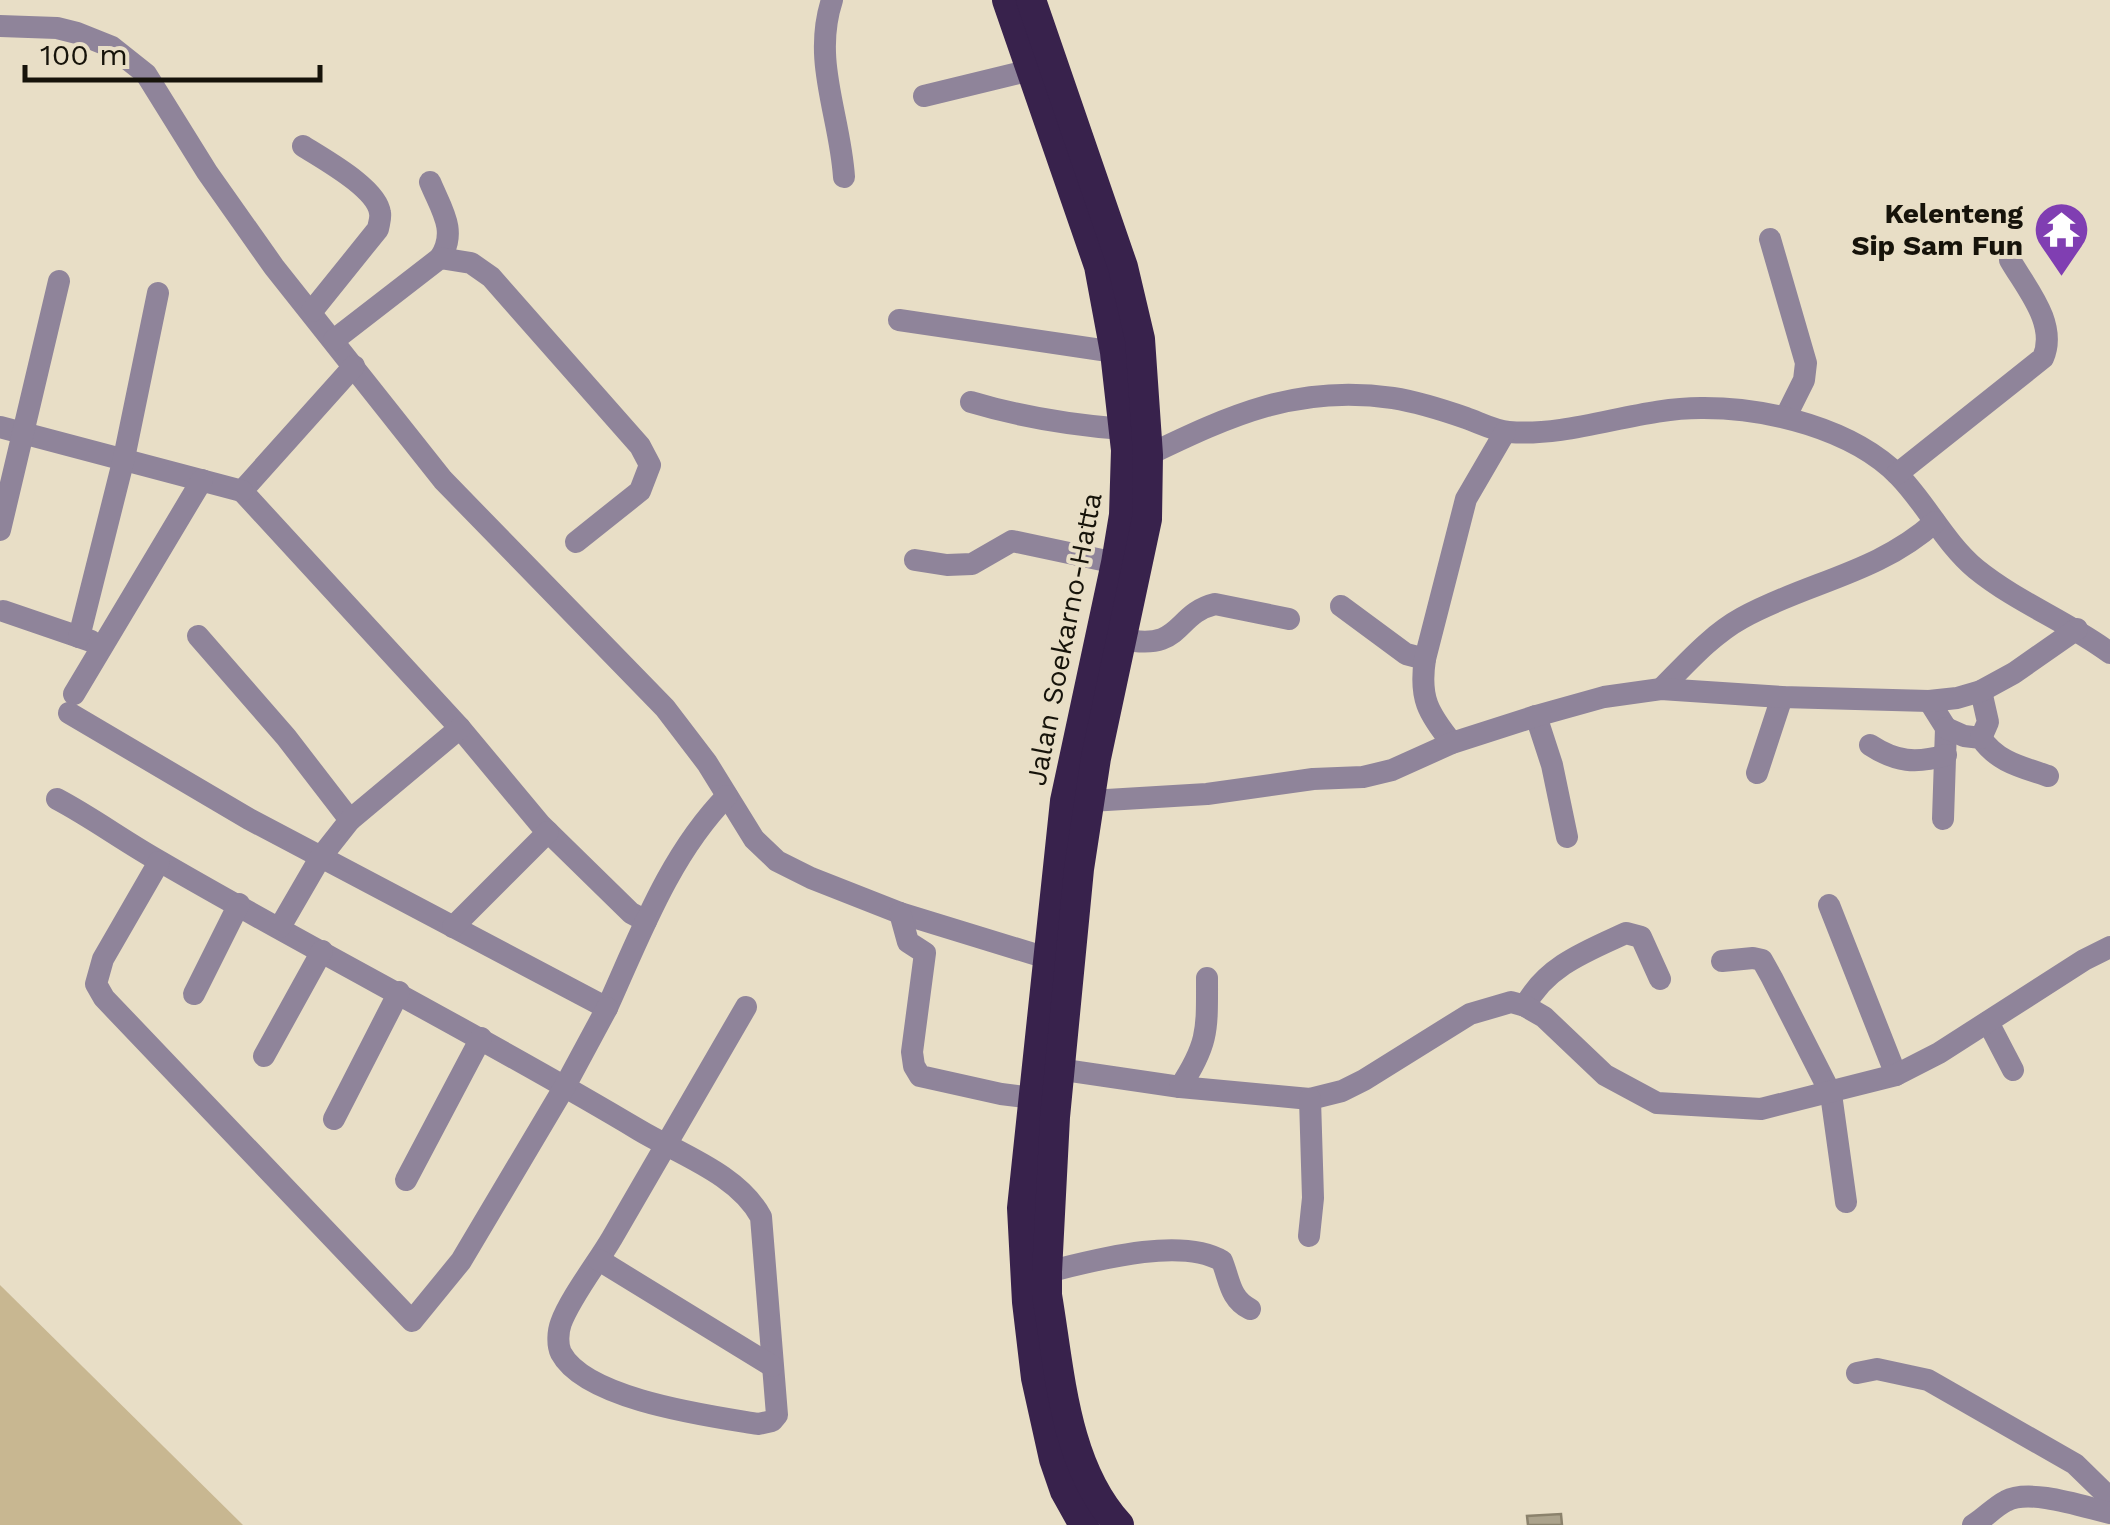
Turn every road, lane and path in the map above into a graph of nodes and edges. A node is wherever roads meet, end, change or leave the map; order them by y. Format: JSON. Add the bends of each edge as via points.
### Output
{"nodes":[{"id":1,"x":832,"y":0,"type":"edge"},
{"id":2,"x":1006,"y":0,"type":"edge"},
{"id":3,"x":1031,"y":0,"type":"edge"},
{"id":4,"x":0,"y":26,"type":"edge"},
{"id":5,"x":1031,"y":70,"type":"junction"},
{"id":6,"x":924,"y":96,"type":"dead end"},
{"id":7,"x":302,"y":146,"type":"dead end"},
{"id":8,"x":844,"y":176,"type":"dead end"},
{"id":9,"x":430,"y":182,"type":"dead end"},
{"id":10,"x":1770,"y":239,"type":"dead end"},
{"id":11,"x":440,"y":258,"type":"junction"},
{"id":12,"x":2010,"y":260,"type":"dead end"},
{"id":13,"x":60,"y":281,"type":"dead end"},
{"id":14,"x":158,"y":293,"type":"dead end"},
{"id":15,"x":312,"y":312,"type":"junction"},
{"id":16,"x":899,"y":320,"type":"dead end"},
{"id":17,"x":334,"y":340,"type":"junction"},
{"id":18,"x":1114,"y":352,"type":"junction"},
{"id":19,"x":354,"y":366,"type":"junction"},
{"id":20,"x":971,"y":402,"type":"dead end"},
{"id":21,"x":1786,"y":416,"type":"junction"},
{"id":22,"x":0,"y":427,"type":"edge"},
{"id":23,"x":1123,"y":429,"type":"junction"},
{"id":24,"x":1505,"y":432,"type":"junction"},
{"id":25,"x":25,"y":433,"type":"junction"},
{"id":26,"x":1148,"y":455,"type":"junction"},
{"id":27,"x":124,"y":458,"type":"junction"},
{"id":28,"x":1897,"y":474,"type":"junction"},
{"id":29,"x":202,"y":480,"type":"junction"},
{"id":30,"x":242,"y":491,"type":"junction"},
{"id":31,"x":1935,"y":522,"type":"junction"},
{"id":32,"x":0,"y":530,"type":"edge"},
{"id":33,"x":576,"y":542,"type":"dead end"},
{"id":34,"x":915,"y":560,"type":"dead end"},
{"id":35,"x":1116,"y":563,"type":"junction"},
{"id":36,"x":1341,"y":606,"type":"dead end"},
{"id":37,"x":3,"y":611,"type":"dead end"},
{"id":38,"x":1289,"y":619,"type":"dead end"},
{"id":39,"x":2077,"y":629,"type":"junction"},
{"id":40,"x":198,"y":636,"type":"dead end"},
{"id":41,"x":79,"y":637,"type":"junction"},
{"id":42,"x":1124,"y":638,"type":"junction"},
{"id":43,"x":104,"y":645,"type":"junction"},
{"id":44,"x":2110,"y":653,"type":"edge"},
{"id":45,"x":1425,"y":659,"type":"junction"},
{"id":46,"x":1661,"y":689,"type":"junction"},
{"id":47,"x":1981,"y":691,"type":"junction"},
{"id":48,"x":1782,"y":697,"type":"junction"},
{"id":49,"x":1929,"y":701,"type":"junction"},
{"id":50,"x":1536,"y":716,"type":"junction"},
{"id":51,"x":460,"y":728,"type":"junction"},
{"id":52,"x":1946,"y":728,"type":"junction"},
{"id":53,"x":1981,"y":738,"type":"junction"},
{"id":54,"x":1452,"y":743,"type":"junction"},
{"id":55,"x":1870,"y":746,"type":"dead end"},
{"id":56,"x":1946,"y":755,"type":"junction"},
{"id":57,"x":1757,"y":773,"type":"dead end"},
{"id":58,"x":2048,"y":776,"type":"dead end"},
{"id":59,"x":727,"y":796,"type":"junction"},
{"id":60,"x":56,"y":799,"type":"dead end"},
{"id":61,"x":1090,"y":802,"type":"junction"},
{"id":62,"x":350,"y":820,"type":"junction"},
{"id":63,"x":1943,"y":820,"type":"dead end"},
{"id":64,"x":548,"y":832,"type":"junction"},
{"id":65,"x":1567,"y":838,"type":"dead end"},
{"id":66,"x":320,"y":858,"type":"junction"},
{"id":67,"x":160,"y":862,"type":"junction"},
{"id":68,"x":239,"y":904,"type":"junction"},
{"id":69,"x":1828,"y":904,"type":"dead end"},
{"id":70,"x":900,"y":912,"type":"junction"},
{"id":71,"x":646,"y":921,"type":"junction"},
{"id":72,"x":280,"y":927,"type":"junction"},
{"id":73,"x":453,"y":927,"type":"junction"},
{"id":74,"x":2110,"y":947,"type":"edge"},
{"id":75,"x":322,"y":951,"type":"junction"},
{"id":76,"x":1722,"y":961,"type":"dead end"},
{"id":77,"x":1057,"y":962,"type":"junction"},
{"id":78,"x":1207,"y":978,"type":"dead end"},
{"id":79,"x":1660,"y":979,"type":"dead end"},
{"id":80,"x":399,"y":992,"type":"junction"},
{"id":81,"x":194,"y":994,"type":"dead end"},
{"id":82,"x":746,"y":1006,"type":"dead end"},
{"id":83,"x":1525,"y":1006,"type":"junction"},
{"id":84,"x":607,"y":1008,"type":"junction"},
{"id":85,"x":1988,"y":1022,"type":"junction"},
{"id":86,"x":482,"y":1038,"type":"junction"},
{"id":87,"x":264,"y":1056,"type":"dead end"},
{"id":88,"x":1048,"y":1068,"type":"junction"},
{"id":89,"x":2012,"y":1070,"type":"dead end"},
{"id":90,"x":1896,"y":1075,"type":"junction"},
{"id":91,"x":566,"y":1086,"type":"junction"},
{"id":92,"x":1180,"y":1087,"type":"junction"},
{"id":93,"x":1831,"y":1094,"type":"junction"},
{"id":94,"x":1045,"y":1099,"type":"junction"},
{"id":95,"x":1310,"y":1099,"type":"junction"},
{"id":96,"x":334,"y":1119,"type":"dead end"},
{"id":97,"x":665,"y":1146,"type":"junction"},
{"id":98,"x":406,"y":1180,"type":"dead end"},
{"id":99,"x":1846,"y":1202,"type":"dead end"},
{"id":100,"x":1309,"y":1236,"type":"dead end"},
{"id":101,"x":599,"y":1260,"type":"junction"},
{"id":102,"x":1047,"y":1272,"type":"junction"},
{"id":103,"x":1250,"y":1309,"type":"dead end"},
{"id":104,"x":772,"y":1366,"type":"junction"},
{"id":105,"x":1856,"y":1373,"type":"dead end"},
{"id":106,"x":2110,"y":1498,"type":"edge"},
{"id":107,"x":2110,"y":1513,"type":"edge"},
{"id":108,"x":1084,"y":1525,"type":"edge"},
{"id":109,"x":1119,"y":1525,"type":"edge"},
{"id":110,"x":1973,"y":1525,"type":"edge"}],
"edges":[{"from":1,"to":8,"type":"street","via":[[824,64]]},
{"from":2,"to":5,"type":"highway","name":"Jalan Soekarno-Hatta"},
{"from":3,"to":26,"type":"highway","via":[[1122,267],[1140,339]]},
{"from":4,"to":15,"type":"street","via":[[78,32],[112,47],[146,74],[234,211]]},
{"from":5,"to":6,"type":"street"},
{"from":5,"to":18,"type":"highway","name":"Jalan Soekarno-Hatta","via":[[1099,266]]},
{"from":7,"to":15,"type":"street","via":[[356,182],[380,212],[378,229]]},
{"from":9,"to":11,"type":"street","via":[[449,231]]},
{"from":10,"to":21,"type":"street","via":[[1806,363]]},
{"from":11,"to":17,"type":"street"},
{"from":11,"to":33,"type":"street","via":[[471,264],[491,277],[650,465],[640,491]]},
{"from":12,"to":28,"type":"street","via":[[2044,320],[2043,358]]},
{"from":13,"to":25,"type":"street"},
{"from":14,"to":27,"type":"street"},
{"from":15,"to":17,"type":"street"},
{"from":16,"to":18,"type":"street"},
{"from":17,"to":19,"type":"street"},
{"from":18,"to":23,"type":"highway","name":"Jalan Soekarno-Hatta"},
{"from":19,"to":30,"type":"street"},
{"from":19,"to":59,"type":"street","via":[[442,480],[666,708]]},
{"from":20,"to":23,"type":"street"},
{"from":21,"to":24,"type":"street","via":[[1703,408],[1550,432]]},
{"from":21,"to":28,"type":"street","via":[[1875,456]]},
{"from":22,"to":25,"type":"street"},
{"from":23,"to":35,"type":"highway","name":"Jalan Soekarno-Hatta","via":[[1126,479]]},
{"from":24,"to":26,"type":"street","via":[[1393,398],[1328,394],[1262,404]]},
{"from":24,"to":45,"type":"street","via":[[1466,499]]},
{"from":25,"to":27,"type":"street"},
{"from":25,"to":32,"type":"street"},
{"from":26,"to":42,"type":"highway","via":[[1147,518]]},
{"from":27,"to":29,"type":"street"},
{"from":27,"to":41,"type":"street"},
{"from":28,"to":31,"type":"street"},
{"from":29,"to":30,"type":"street"},
{"from":29,"to":43,"type":"street"},
{"from":30,"to":51,"type":"street"},
{"from":31,"to":39,"type":"street","via":[[1999,586]]},
{"from":31,"to":46,"type":"street","via":[[1895,554],[1742,618]]},
{"from":34,"to":35,"type":"street","via":[[972,564],[1012,541]]},
{"from":35,"to":77,"type":"highway","name":"Jalan Soekarno-Hatta","via":[[1065,802]]},
{"from":36,"to":45,"type":"street","via":[[1390,644]]},
{"from":37,"to":41,"type":"street"},
{"from":38,"to":42,"type":"street","via":[[1216,604],[1169,638]]},
{"from":39,"to":44,"type":"street"},
{"from":39,"to":47,"type":"street"},
{"from":40,"to":62,"type":"street"},
{"from":41,"to":43,"type":"street"},
{"from":42,"to":61,"type":"highway"},
{"from":43,"to":66,"type":"street","via":[[72,704]]},
{"from":45,"to":54,"type":"street","via":[[1427,708]]},
{"from":46,"to":48,"type":"street"},
{"from":46,"to":50,"type":"street"},
{"from":47,"to":49,"type":"street"},
{"from":47,"to":53,"type":"street","via":[[1988,722]]},
{"from":48,"to":49,"type":"street"},
{"from":48,"to":57,"type":"street"},
{"from":49,"to":52,"type":"street"},
{"from":50,"to":54,"type":"street"},
{"from":50,"to":65,"type":"street"},
{"from":51,"to":62,"type":"street"},
{"from":51,"to":64,"type":"street"},
{"from":52,"to":53,"type":"street"},
{"from":52,"to":56,"type":"street"},
{"from":53,"to":58,"type":"street","via":[[2004,761]]},
{"from":54,"to":61,"type":"street","via":[[1364,777]]},
{"from":55,"to":56,"type":"street","via":[[1903,761]]},
{"from":56,"to":63,"type":"street"},
{"from":59,"to":70,"type":"street","via":[[777,861]]},
{"from":59,"to":71,"type":"street","via":[[686,847]]},
{"from":60,"to":67,"type":"street"},
{"from":61,"to":77,"type":"highway"},
{"from":62,"to":66,"type":"street"},
{"from":64,"to":71,"type":"street"},
{"from":64,"to":73,"type":"street"},
{"from":66,"to":72,"type":"street"},
{"from":66,"to":73,"type":"street"},
{"from":67,"to":68,"type":"street"},
{"from":67,"to":91,"type":"street","via":[[103,959],[96,984],[412,1321],[461,1261]]},
{"from":68,"to":72,"type":"street"},
{"from":68,"to":81,"type":"street"},
{"from":69,"to":90,"type":"street"},
{"from":70,"to":77,"type":"street"},
{"from":70,"to":94,"type":"street","via":[[908,942],[925,953],[912,1052],[920,1076]]},
{"from":71,"to":84,"type":"street"},
{"from":72,"to":75,"type":"street"},
{"from":73,"to":84,"type":"street"},
{"from":74,"to":85,"type":"street"},
{"from":75,"to":80,"type":"street"},
{"from":75,"to":87,"type":"street"},
{"from":76,"to":93,"type":"street","via":[[1762,960]]},
{"from":77,"to":88,"type":"highway","name":"Jalan Soekarno-Hatta"},
{"from":78,"to":92,"type":"street","via":[[1206,1037]]},
{"from":79,"to":83,"type":"street","via":[[1641,937],[1626,932],[1552,970]]},
{"from":80,"to":86,"type":"street"},
{"from":80,"to":96,"type":"street"},
{"from":82,"to":97,"type":"street"},
{"from":83,"to":93,"type":"street","via":[[1605,1075],[1657,1103],[1761,1109]]},
{"from":83,"to":95,"type":"street","via":[[1512,1002],[1470,1014],[1342,1092]]},
{"from":84,"to":91,"type":"street"},
{"from":85,"to":89,"type":"street"},
{"from":85,"to":90,"type":"street"},
{"from":86,"to":91,"type":"street"},
{"from":86,"to":98,"type":"street"},
{"from":88,"to":92,"type":"street"},
{"from":88,"to":94,"type":"highway","name":"Jalan Soekarno-Hatta"},
{"from":90,"to":93,"type":"street"},
{"from":91,"to":97,"type":"street"},
{"from":92,"to":95,"type":"street"},
{"from":93,"to":99,"type":"street"},
{"from":94,"to":102,"type":"highway"},
{"from":94,"to":108,"type":"highway","via":[[1022,1208],[1029,1321],[1054,1460]]},
{"from":95,"to":100,"type":"street"},
{"from":97,"to":101,"type":"street"},
{"from":97,"to":104,"type":"street","via":[[728,1181],[761,1217]]},
{"from":101,"to":104,"type":"street"},
{"from":101,"to":104,"type":"street","via":[[558,1342],[573,1366],[601,1384],[643,1403],[758,1424],[777,1415]]},
{"from":102,"to":103,"type":"street","via":[[1132,1254],[1196,1252],[1222,1261],[1238,1303]]},
{"from":102,"to":109,"type":"highway","via":[[1076,1447],[1098,1498]]},
{"from":105,"to":106,"type":"street","via":[[1877,1369],[1928,1380],[2075,1464]]},
{"from":107,"to":110,"type":"street","via":[[2016,1498]]}]}
